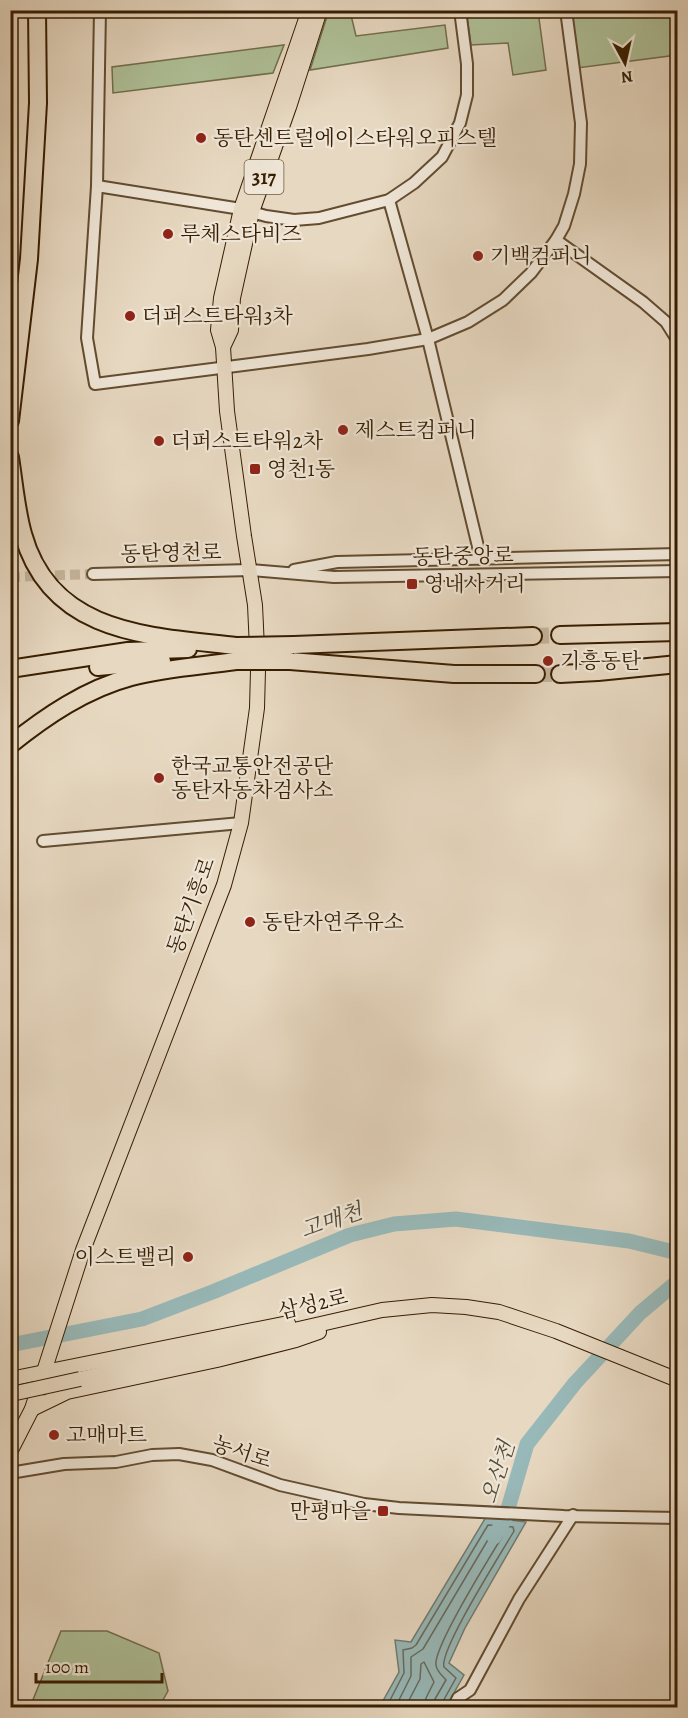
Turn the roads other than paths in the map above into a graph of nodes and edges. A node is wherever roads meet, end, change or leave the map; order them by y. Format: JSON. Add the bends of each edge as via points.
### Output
{"nodes":[{"id":1,"x":36,"y":10,"type":"edge"},
{"id":2,"x":100,"y":10,"type":"edge"},
{"id":3,"x":309,"y":10,"type":"edge"},
{"id":4,"x":320,"y":10,"type":"edge"},
{"id":5,"x":459,"y":10,"type":"edge"},
{"id":6,"x":566,"y":10,"type":"edge"},
{"id":7,"x":98,"y":186,"type":"junction"},
{"id":8,"x":389,"y":200,"type":"junction"},
{"id":9,"x":246,"y":211,"type":"junction"},
{"id":10,"x":556,"y":240,"type":"junction"},
{"id":11,"x":428,"y":339,"type":"junction"},
{"id":12,"x":678,"y":341,"type":"edge"},
{"id":13,"x":225,"y":368,"type":"junction"},
{"id":14,"x":10,"y":421,"type":"edge"},
{"id":15,"x":10,"y":457,"type":"edge"},
{"id":16,"x":678,"y":554,"type":"edge"},
{"id":17,"x":481,"y":559,"type":"junction"},
{"id":18,"x":250,"y":570,"type":"junction"},
{"id":19,"x":678,"y":571,"type":"edge"},
{"id":20,"x":279,"y":572,"type":"junction"},
{"id":21,"x":93,"y":574,"type":"tunnel mouth"},
{"id":22,"x":678,"y":632,"type":"edge"},
{"id":23,"x":560,"y":635,"type":"tunnel mouth"},
{"id":24,"x":532,"y":636,"type":"tunnel mouth"},
{"id":25,"x":292,"y":653,"type":"junction"},
{"id":26,"x":236,"y":654,"type":"junction"},
{"id":27,"x":678,"y":664,"type":"edge"},
{"id":28,"x":18,"y":668,"type":"edge"},
{"id":29,"x":536,"y":674,"type":"tunnel mouth"},
{"id":30,"x":560,"y":674,"type":"tunnel mouth"},
{"id":31,"x":10,"y":678,"type":"edge"},
{"id":32,"x":10,"y":745,"type":"edge"},
{"id":33,"x":241,"y":823,"type":"junction"},
{"id":34,"x":43,"y":841,"type":"dead end"},
{"id":35,"x":382,"y":1310,"type":"junction"},
{"id":36,"x":46,"y":1366,"type":"junction"},
{"id":37,"x":10,"y":1379,"type":"edge"},
{"id":38,"x":678,"y":1380,"type":"edge"},
{"id":39,"x":13,"y":1394,"type":"edge"},
{"id":40,"x":32,"y":1409,"type":"junction"},
{"id":41,"x":10,"y":1452,"type":"edge"},
{"id":42,"x":10,"y":1473,"type":"edge"},
{"id":43,"x":568,"y":1516,"type":"junction"},
{"id":44,"x":678,"y":1518,"type":"edge"},
{"id":45,"x":453,"y":1707,"type":"edge"}],
"edges":[{"from":1,"to":14,"type":"highway","via":[[38,102],[29,259]]},
{"from":2,"to":7,"type":"street"},
{"from":3,"to":9,"type":"main road","name":"동탄기흥로","number":"317"},
{"from":4,"to":9,"type":"main road","name":"동탄기흥로","number":"317","via":[[289,107]]},
{"from":5,"to":8,"type":"street","via":[[467,64],[467,95],[460,123],[442,157]]},
{"from":6,"to":10,"type":"street","via":[[581,147],[574,194]]},
{"from":7,"to":9,"type":"street"},
{"from":7,"to":13,"type":"street","via":[[87,338],[95,384]]},
{"from":8,"to":9,"type":"street","via":[[294,220]]},
{"from":8,"to":11,"type":"street"},
{"from":9,"to":13,"type":"main road","name":"동탄기흥로","number":"317","via":[[231,330],[223,347]]},
{"from":10,"to":11,"type":"street","via":[[531,273],[503,300],[468,322]]},
{"from":10,"to":12,"type":"street","via":[[643,302],[666,322]]},
{"from":11,"to":13,"type":"street"},
{"from":11,"to":17,"type":"street"},
{"from":13,"to":18,"type":"main road","name":"동탄기흥로","number":"317","via":[[226,411]]},
{"from":15,"to":26,"type":"highway","via":[[28,550],[40,575],[75,609],[120,630]]},
{"from":16,"to":17,"type":"street"},
{"from":17,"to":20,"type":"street","via":[[337,562]]},
{"from":18,"to":20,"type":"street","name":"동탄중앙로"},
{"from":18,"to":21,"type":"street","name":"동탄영천로"},
{"from":18,"to":33,"type":"main road","name":"동탄기흥로","number":"317","via":[[255,605],[257,708]]},
{"from":19,"to":20,"type":"street","name":"동탄중앙로","via":[[334,577]]},
{"from":22,"to":23,"type":"highway"},
{"from":24,"to":25,"type":"highway"},
{"from":25,"to":26,"type":"highway","bridge":true},
{"from":25,"to":29,"type":"highway","via":[[454,674]]},
{"from":26,"to":28,"type":"highway","via":[[128,651]]},
{"from":26,"to":31,"type":"highway"},
{"from":26,"to":32,"type":"highway","via":[[130,677],[89,692]]},
{"from":27,"to":30,"type":"highway"},
{"from":33,"to":34,"type":"street"},
{"from":33,"to":36,"type":"main road","name":"동탄기흥로","number":"317","via":[[224,885],[88,1239]]},
{"from":35,"to":36,"type":"main road"},
{"from":35,"to":38,"type":"main road","name":"삼성2로","via":[[432,1305],[499,1312]]},
{"from":35,"to":39,"type":"main road","name":"삼성2로","bridge":true},
{"from":35,"to":40,"type":"main road","via":[[296,1340],[67,1392]]},
{"from":36,"to":37,"type":"main road"},
{"from":36,"to":40,"type":"main road","name":"동탄기흥로","number":"317"},
{"from":40,"to":41,"type":"main road","name":"동탄기흥로","number":"317"},
{"from":42,"to":43,"type":"street","name":"농서로","via":[[179,1454],[212,1460],[280,1485],[364,1504]]},
{"from":43,"to":44,"type":"street"},
{"from":43,"to":45,"type":"street","via":[[470,1690]]}]}
